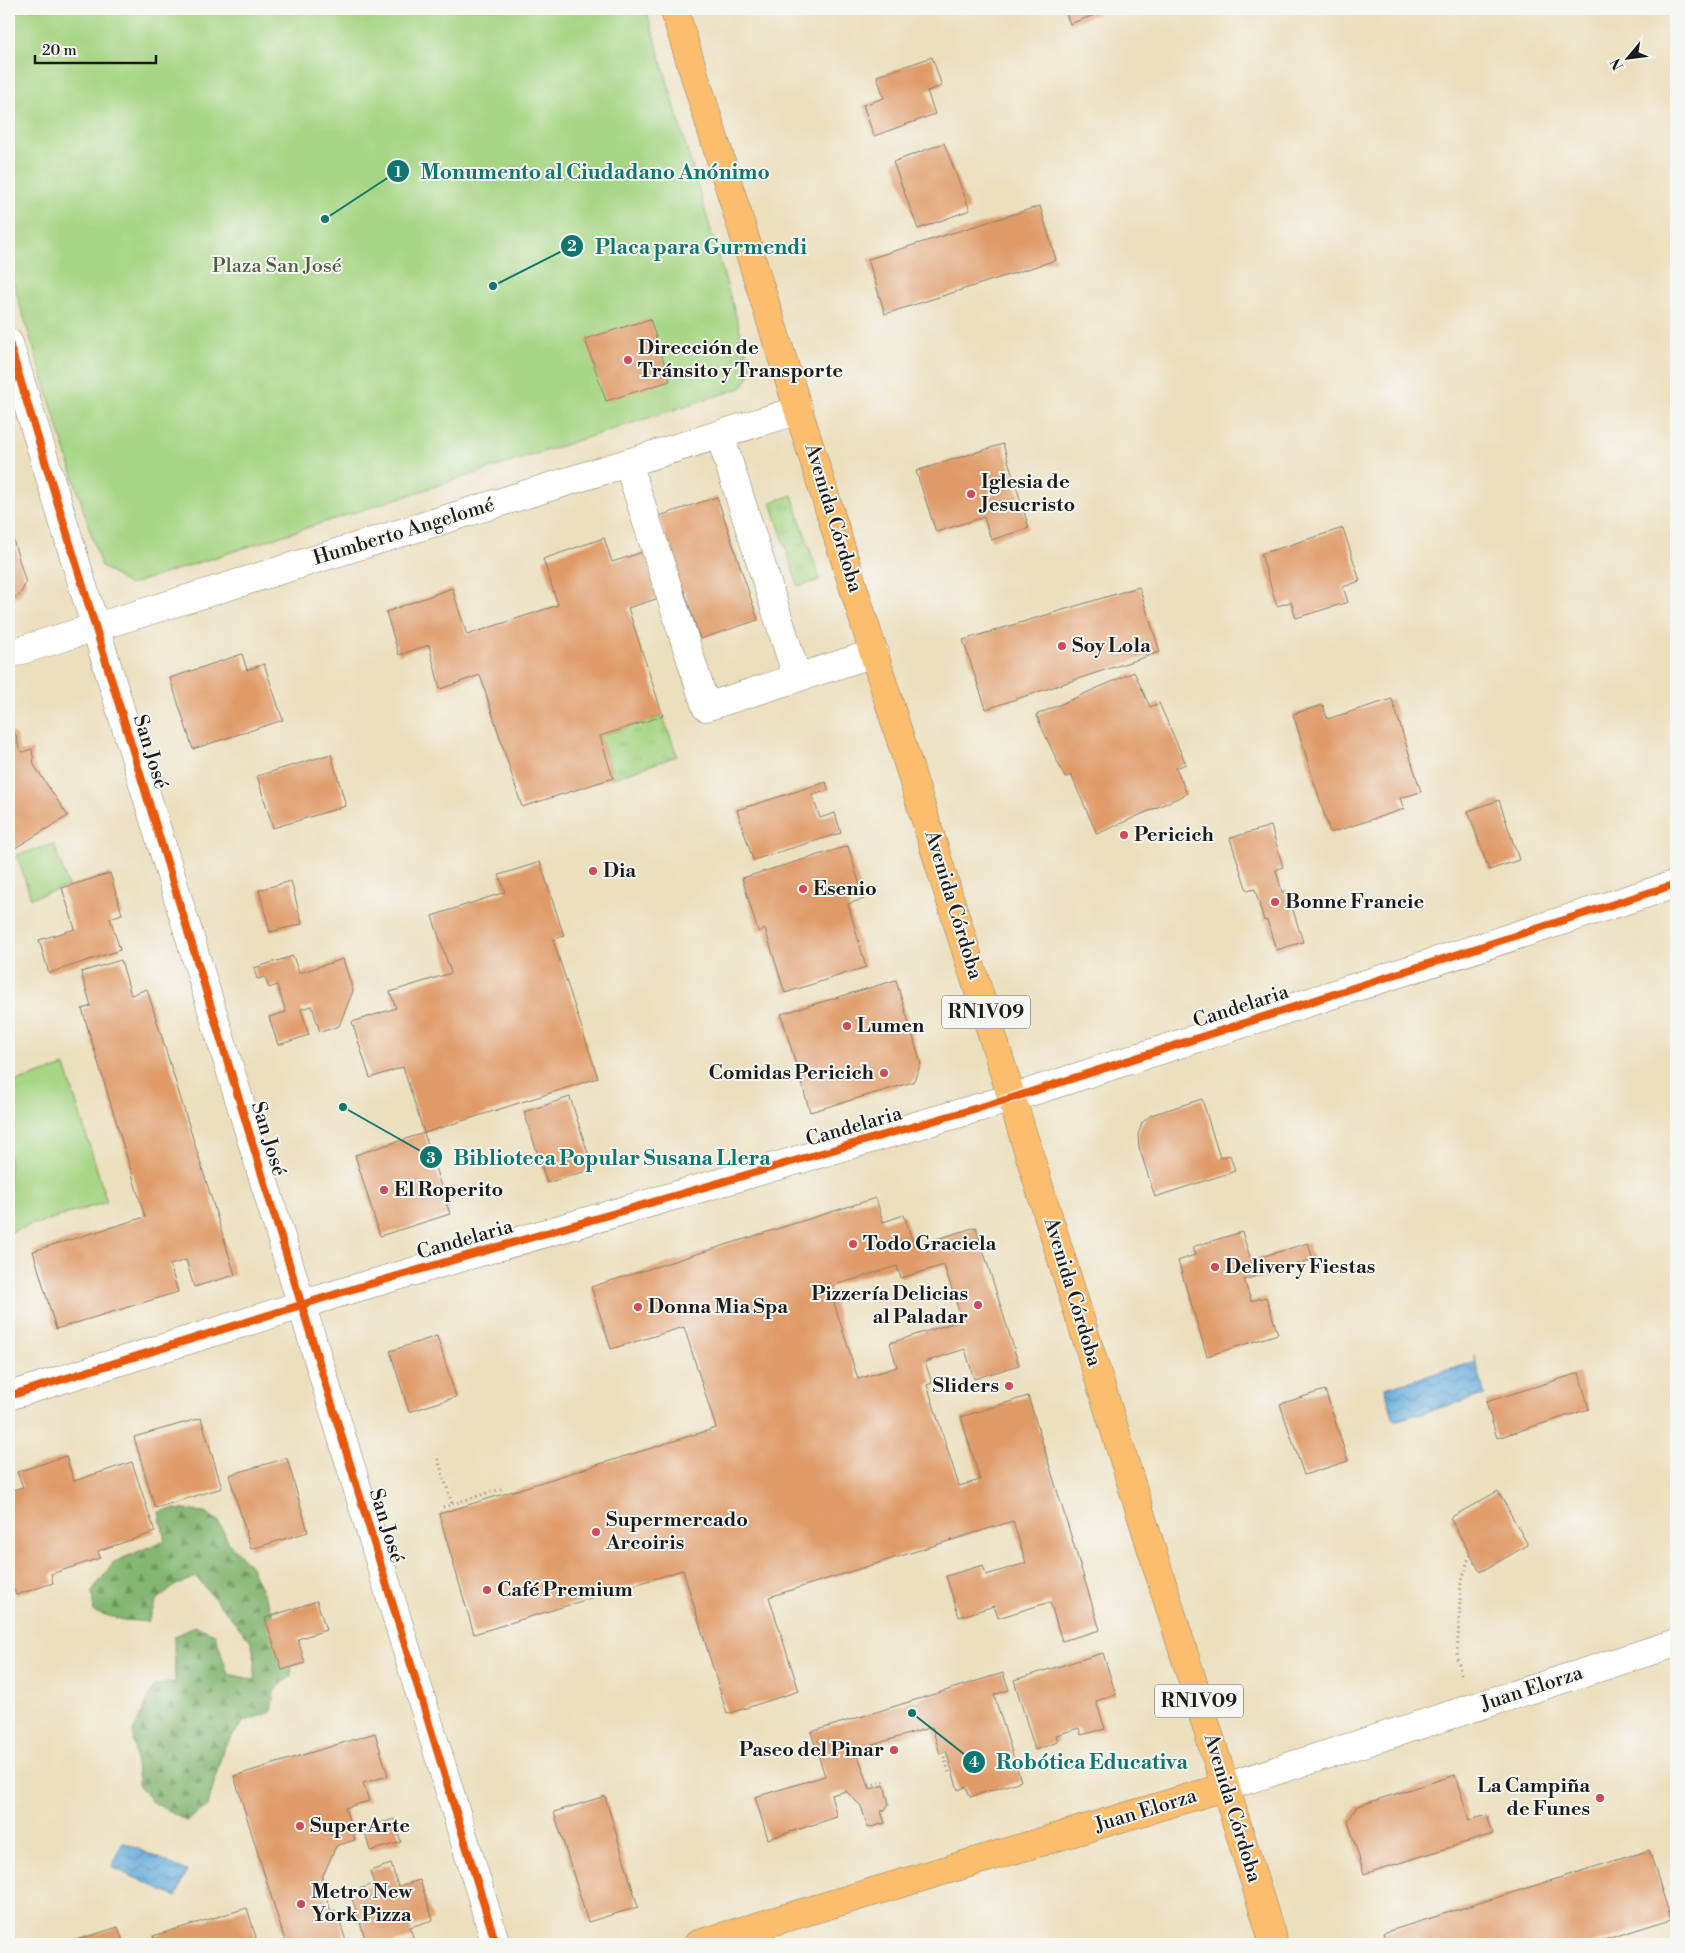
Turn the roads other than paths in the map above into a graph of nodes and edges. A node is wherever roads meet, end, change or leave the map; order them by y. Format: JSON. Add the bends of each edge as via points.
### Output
{"nodes":[{"id":1,"x":674,"y":9,"type":"edge"},
{"id":2,"x":9,"y":343,"type":"edge"},
{"id":3,"x":800,"y":410,"type":"junction"},
{"id":4,"x":720,"y":435,"type":"junction"},
{"id":5,"x":628,"y":464,"type":"junction"},
{"id":6,"x":95,"y":628,"type":"junction"},
{"id":7,"x":875,"y":653,"type":"junction"},
{"id":8,"x":9,"y":654,"type":"edge"},
{"id":9,"x":797,"y":677,"type":"junction"},
{"id":10,"x":1676,"y":884,"type":"edge"},
{"id":11,"x":1012,"y":1098,"type":"junction"},
{"id":12,"x":302,"y":1305,"type":"junction"},
{"id":13,"x":9,"y":1396,"type":"edge"},
{"id":14,"x":1676,"y":1643,"type":"edge"},
{"id":15,"x":1225,"y":1787,"type":"junction"},
{"id":16,"x":496,"y":1944,"type":"edge"},
{"id":17,"x":698,"y":1944,"type":"edge"},
{"id":18,"x":1274,"y":1944,"type":"edge"}],
"edges":[{"from":1,"to":3,"type":"main road","name":"Avenida Córdoba","number":"RN1V09"},
{"from":2,"to":6,"type":"street","name":"San José"},
{"from":3,"to":4,"type":"street","name":"Humberto Angelomé"},
{"from":3,"to":7,"type":"main road","name":"Avenida Córdoba","number":"RN1V09"},
{"from":4,"to":5,"type":"street","name":"Humberto Angelomé"},
{"from":4,"to":9,"type":"street"},
{"from":5,"to":6,"type":"street","name":"Humberto Angelomé"},
{"from":5,"to":9,"type":"street","via":[[706,707]]},
{"from":6,"to":8,"type":"street","name":"Humberto Angelomé"},
{"from":6,"to":12,"type":"street","name":"San José"},
{"from":7,"to":9,"type":"street"},
{"from":7,"to":11,"type":"main road","name":"Avenida Córdoba","number":"RN1V09"},
{"from":10,"to":11,"type":"street","name":"Candelaria"},
{"from":11,"to":12,"type":"street","name":"Candelaria"},
{"from":11,"to":15,"type":"main road","name":"Avenida Córdoba","number":"RN1V09"},
{"from":12,"to":13,"type":"street","name":"Candelaria"},
{"from":12,"to":16,"type":"street","name":"San José"},
{"from":14,"to":15,"type":"street","name":"Juan Elorza"},
{"from":15,"to":17,"type":"main road","name":"Juan Elorza"},
{"from":15,"to":18,"type":"main road","name":"Avenida Córdoba","number":"RN1V09"}]}
